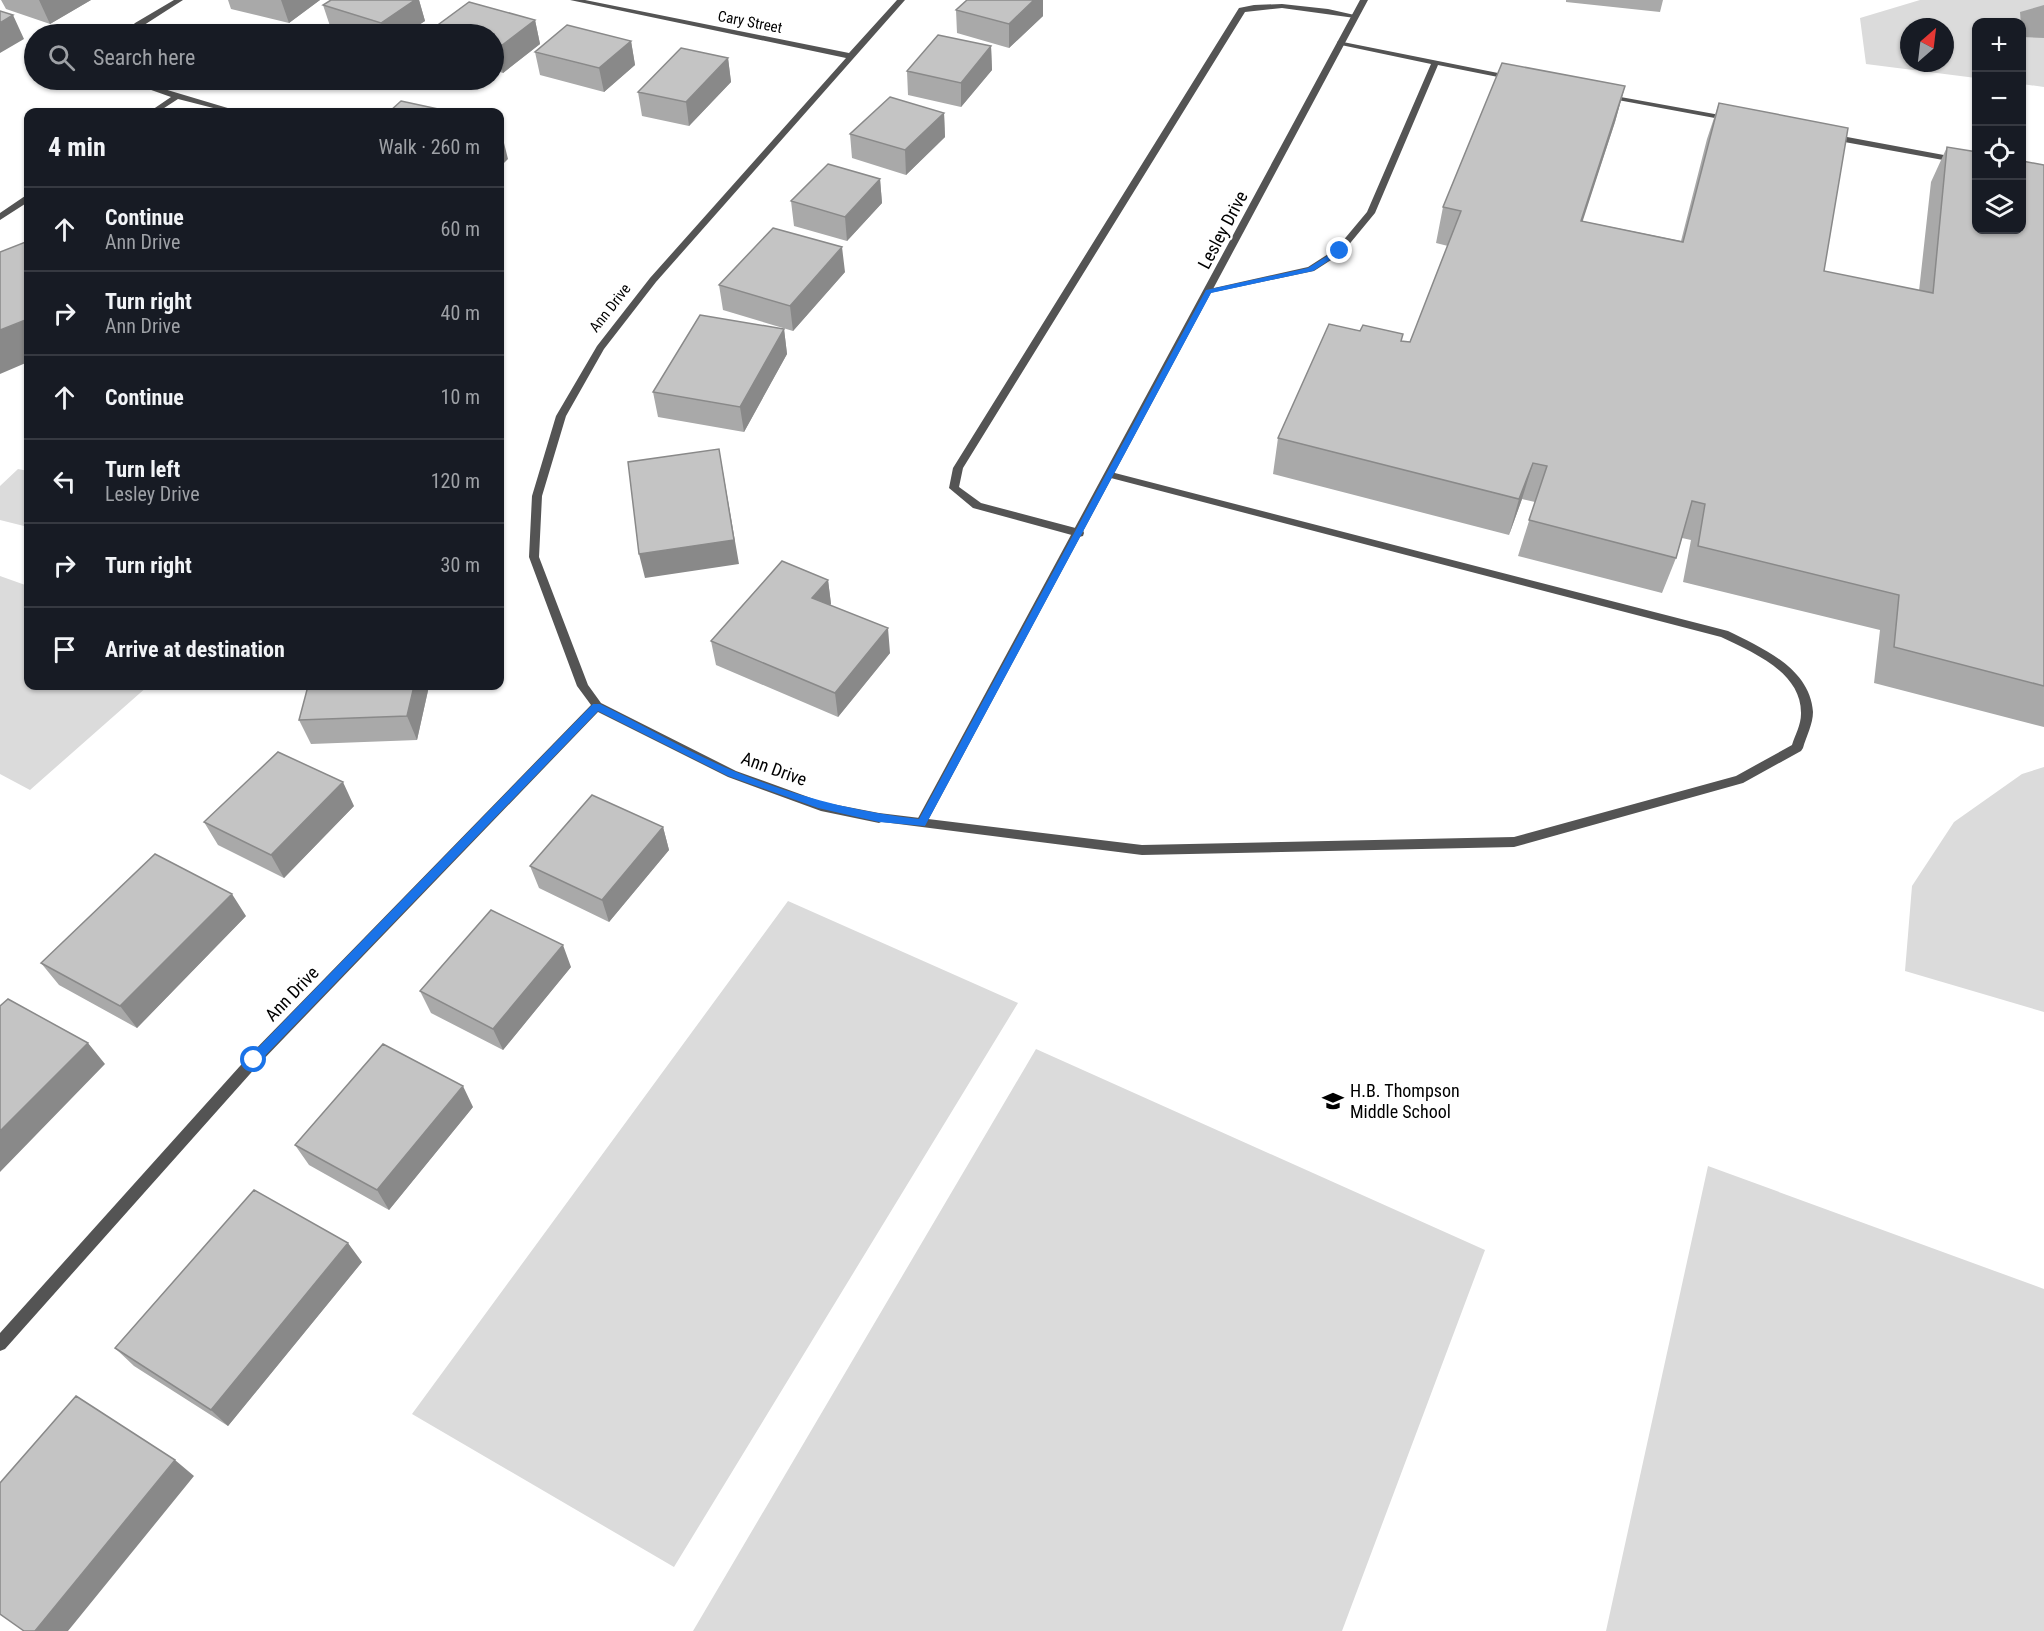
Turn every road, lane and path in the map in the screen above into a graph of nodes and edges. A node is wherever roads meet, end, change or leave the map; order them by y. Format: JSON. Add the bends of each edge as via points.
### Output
{"nodes":[{"id":1,"x":179,"y":0,"type":"edge"},
{"id":2,"x":573,"y":0,"type":"edge"},
{"id":3,"x":901,"y":0,"type":"edge"},
{"id":4,"x":1364,"y":0,"type":"edge"},
{"id":5,"x":1355,"y":16,"type":"junction"},
{"id":6,"x":140,"y":24,"type":"edge"},
{"id":7,"x":1341,"y":43,"type":"junction"},
{"id":8,"x":850,"y":56,"type":"junction"},
{"id":9,"x":1435,"y":64,"type":"junction"},
{"id":10,"x":1517,"y":79,"type":"edge"},
{"id":11,"x":158,"y":90,"type":"edge"},
{"id":12,"x":1600,"y":94,"type":"edge"},
{"id":13,"x":177,"y":96,"type":"junction"},
{"id":14,"x":159,"y":108,"type":"edge"},
{"id":15,"x":222,"y":108,"type":"edge"},
{"id":16,"x":1741,"y":121,"type":"edge"},
{"id":17,"x":1824,"y":136,"type":"edge"},
{"id":18,"x":1972,"y":163,"type":"edge"},
{"id":19,"x":24,"y":201,"type":"edge"},
{"id":20,"x":0,"y":217,"type":"edge"},
{"id":21,"x":1208,"y":292,"type":"junction"},
{"id":22,"x":1111,"y":474,"type":"junction"},
{"id":23,"x":1079,"y":532,"type":"junction"},
{"id":24,"x":597,"y":706,"type":"junction"},
{"id":25,"x":921,"y":823,"type":"junction"},
{"id":26,"x":0,"y":1344,"type":"edge"}],
"edges":[{"from":1,"to":6,"type":"street"},
{"from":2,"to":8,"type":"street","name":"Cary Street"},
{"from":3,"to":8,"type":"street","name":"Ann Drive"},
{"from":4,"to":5,"type":"street","name":"Lesley Drive"},
{"from":5,"to":7,"type":"street","name":"Lesley Drive"},
{"from":5,"to":23,"type":"street","via":[[1270,2],[1253,3],[1242,10],[958,468],[954,488],[977,506]]},
{"from":7,"to":9,"type":"street"},
{"from":7,"to":21,"type":"street","name":"Lesley Drive"},
{"from":8,"to":24,"type":"street","name":"Ann Drive","via":[[653,280],[600,348],[561,416],[537,496],[534,557],[583,686]]},
{"from":9,"to":10,"type":"street"},
{"from":9,"to":21,"type":"street","via":[[1371,213],[1340,251],[1311,269]]},
{"from":11,"to":13,"type":"street"},
{"from":12,"to":16,"type":"street"},
{"from":13,"to":14,"type":"street"},
{"from":13,"to":15,"type":"street"},
{"from":17,"to":18,"type":"street"},
{"from":19,"to":20,"type":"street"},
{"from":21,"to":22,"type":"street","name":"Lesley Drive"},
{"from":22,"to":23,"type":"street","name":"Lesley Drive"},
{"from":22,"to":25,"type":"street","name":"Ann Drive","via":[[1724,634],[1786,671],[1802,689],[1807,713],[1797,748],[1739,780],[1514,842],[1142,850]]},
{"from":23,"to":25,"type":"street","name":"Lesley Drive"},
{"from":24,"to":25,"type":"street","name":"Ann Drive","via":[[732,774],[821,806]]},
{"from":24,"to":26,"type":"street","name":"Ann Drive","via":[[254,1060]]}]}
